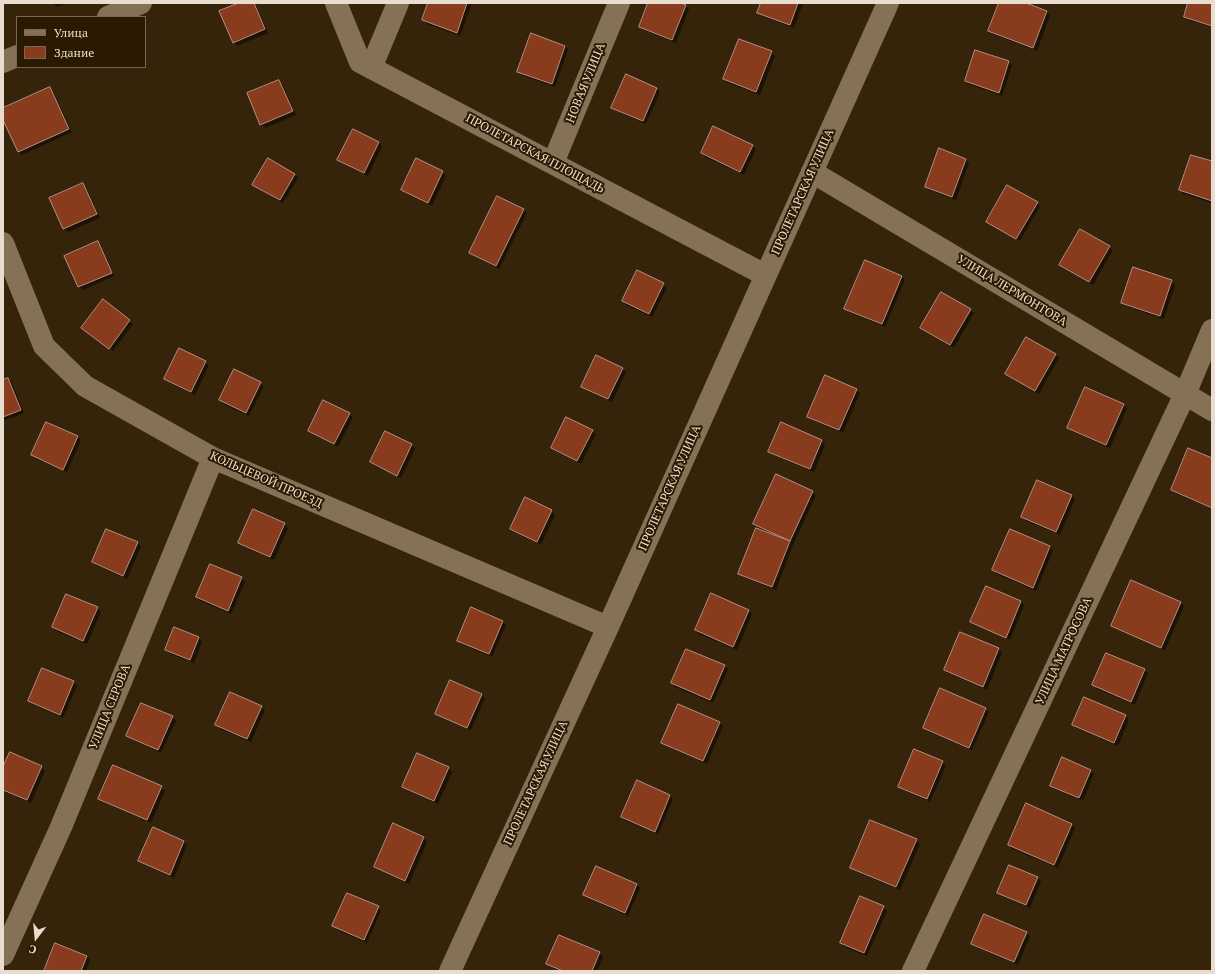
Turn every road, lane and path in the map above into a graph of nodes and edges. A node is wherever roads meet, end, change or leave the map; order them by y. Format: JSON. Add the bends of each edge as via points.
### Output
{"nodes":[{"id":1,"x":141,"y":3,"type":"edge"},
{"id":2,"x":336,"y":3,"type":"edge"},
{"id":3,"x":398,"y":3,"type":"edge"},
{"id":4,"x":618,"y":3,"type":"edge"},
{"id":5,"x":888,"y":3,"type":"edge"},
{"id":6,"x":110,"y":16,"type":"edge"},
{"id":7,"x":16,"y":56,"type":"edge"},
{"id":8,"x":3,"y":62,"type":"edge"},
{"id":9,"x":371,"y":68,"type":"junction"},
{"id":10,"x":554,"y":163,"type":"junction"},
{"id":11,"x":812,"y":172,"type":"junction"},
{"id":12,"x":3,"y":243,"type":"edge"},
{"id":13,"x":765,"y":275,"type":"junction"},
{"id":14,"x":1212,"y":330,"type":"edge"},
{"id":15,"x":1184,"y":394,"type":"junction"},
{"id":16,"x":1212,"y":410,"type":"edge"},
{"id":17,"x":213,"y":458,"type":"junction"},
{"id":18,"x":608,"y":627,"type":"junction"},
{"id":19,"x":3,"y":955,"type":"edge"},
{"id":20,"x":450,"y":971,"type":"edge"},
{"id":21,"x":913,"y":971,"type":"edge"}],
"edges":[{"from":1,"to":6,"type":"street"},
{"from":2,"to":9,"type":"street","name":"ПРОЛЕТАРСКАЯ ПЛОЩАДЬ","via":[[360,62]]},
{"from":3,"to":9,"type":"street"},
{"from":4,"to":10,"type":"street","name":"НОВАЯ УЛИЦА"},
{"from":5,"to":11,"type":"street","name":"ПРОЛЕТАРСКАЯ УЛИЦА"},
{"from":7,"to":8,"type":"street"},
{"from":9,"to":10,"type":"street","name":"ПРОЛЕТАРСКАЯ ПЛОЩАДЬ"},
{"from":10,"to":13,"type":"street","name":"ПРОЛЕТАРСКАЯ ПЛОЩАДЬ"},
{"from":11,"to":13,"type":"street","name":"ПРОЛЕТАРСКАЯ УЛИЦА"},
{"from":11,"to":15,"type":"street","name":"УЛИЦА ЛЕРМОНТОВА"},
{"from":12,"to":17,"type":"street","name":"КОЛЬЦЕВОЙ ПРОЕЗД","via":[[44,346],[85,386]]},
{"from":13,"to":18,"type":"street","name":"ПРОЛЕТАРСКАЯ УЛИЦА"},
{"from":14,"to":15,"type":"street","name":"УЛИЦА МАТРОСОВА"},
{"from":15,"to":16,"type":"street","name":"УЛИЦА ЛЕРМОНТОВА"},
{"from":15,"to":21,"type":"street","name":"УЛИЦА МАТРОСОВА"},
{"from":17,"to":18,"type":"street","name":"КОЛЬЦЕВОЙ ПРОЕЗД"},
{"from":17,"to":19,"type":"street","name":"УЛИЦА СЕРОВА","via":[[61,827]]},
{"from":18,"to":20,"type":"street","name":"ПРОЛЕТАРСКАЯ УЛИЦА"}]}
